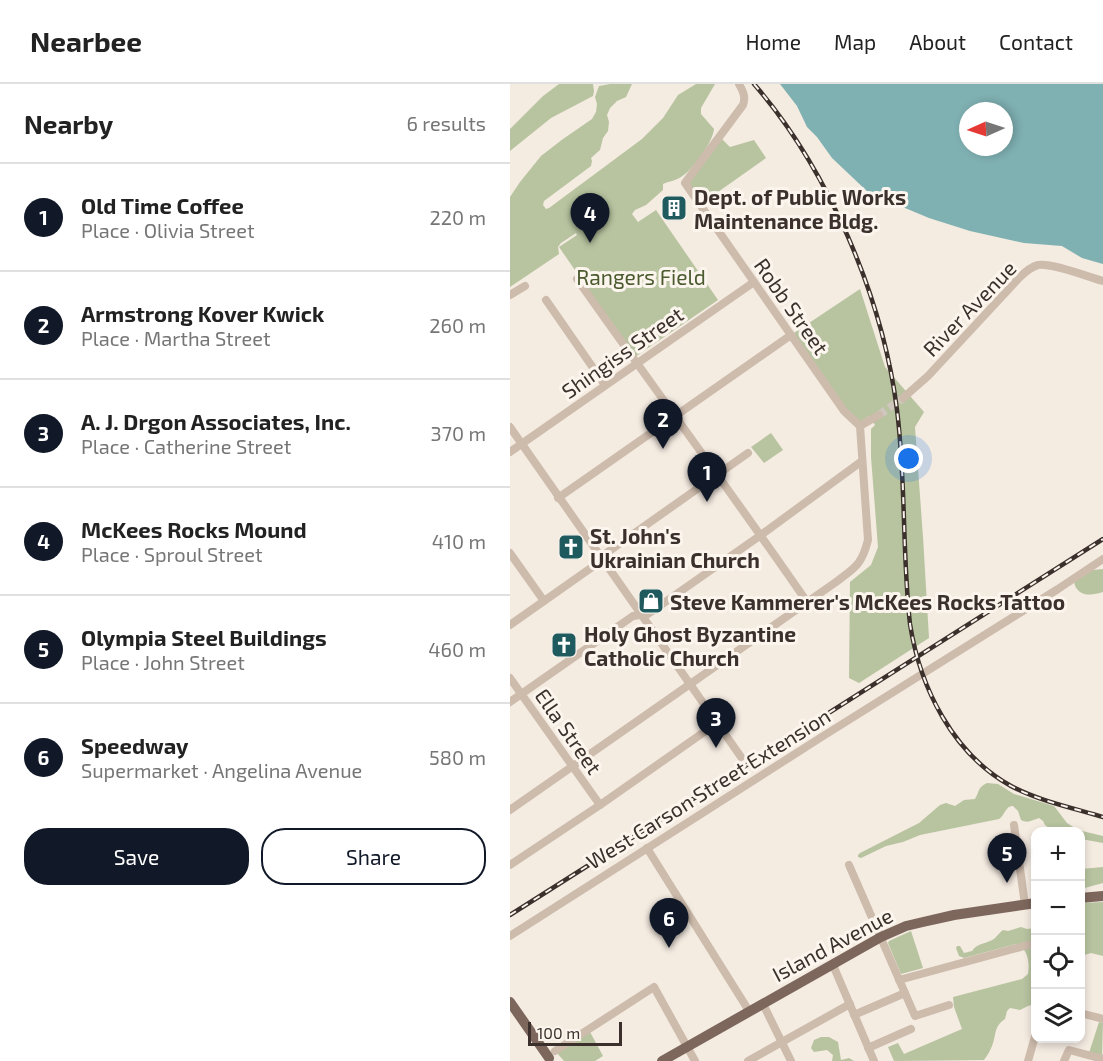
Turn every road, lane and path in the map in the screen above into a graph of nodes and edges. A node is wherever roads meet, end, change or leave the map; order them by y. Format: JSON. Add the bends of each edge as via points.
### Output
{"nodes":[{"id":1,"x":739,"y":84,"type":"edge"},
{"id":2,"x":577,"y":279,"type":"dead end"},
{"id":3,"x":1103,"y":281,"type":"edge"},
{"id":4,"x":754,"y":282,"type":"junction"},
{"id":5,"x":525,"y":286,"type":"dead end"},
{"id":6,"x":510,"y":295,"type":"edge"},
{"id":7,"x":546,"y":300,"type":"dead end"},
{"id":8,"x":791,"y":335,"type":"junction"},
{"id":9,"x":637,"y":364,"type":"junction"},
{"id":10,"x":605,"y":385,"type":"junction"},
{"id":11,"x":903,"y":398,"type":"tunnel mouth"},
{"id":12,"x":879,"y":415,"type":"tunnel mouth"},
{"id":13,"x":676,"y":417,"type":"junction"},
{"id":14,"x":860,"y":426,"type":"junction"},
{"id":15,"x":510,"y":428,"type":"edge"},
{"id":16,"x":522,"y":444,"type":"junction"},
{"id":17,"x":510,"y":452,"type":"edge"},
{"id":18,"x":748,"y":453,"type":"dead end"},
{"id":19,"x":862,"y":461,"type":"junction"},
{"id":20,"x":718,"y":474,"type":"junction"},
{"id":21,"x":558,"y":498,"type":"junction"},
{"id":22,"x":761,"y":536,"type":"junction"},
{"id":23,"x":510,"y":553,"type":"edge"},
{"id":24,"x":601,"y":558,"type":"junction"},
{"id":25,"x":1103,"y":559,"type":"edge"},
{"id":26,"x":544,"y":601,"type":"junction"},
{"id":27,"x":807,"y":602,"type":"junction"},
{"id":28,"x":641,"y":615,"type":"junction"},
{"id":29,"x":510,"y":625,"type":"edge"},
{"id":30,"x":510,"y":678,"type":"edge"},
{"id":31,"x":690,"y":684,"type":"junction"},
{"id":32,"x":521,"y":694,"type":"junction"},
{"id":33,"x":510,"y":702,"type":"edge"},
{"id":34,"x":717,"y":723,"type":"junction"},
{"id":35,"x":741,"y":758,"type":"dead end"},
{"id":36,"x":572,"y":766,"type":"junction"},
{"id":37,"x":600,"y":805,"type":"junction"},
{"id":38,"x":510,"y":810,"type":"edge"},
{"id":39,"x":1014,"y":825,"type":"dead end"},
{"id":40,"x":647,"y":848,"type":"junction"},
{"id":41,"x":510,"y":865,"type":"edge"},
{"id":42,"x":849,"y":865,"type":"dead end"},
{"id":43,"x":1103,"y":896,"type":"edge"},
{"id":44,"x":1085,"y":898,"type":"edge"},
{"id":45,"x":1030,"y":904,"type":"edge"},
{"id":46,"x":510,"y":936,"type":"edge"},
{"id":47,"x":881,"y":937,"type":"junction"},
{"id":48,"x":1028,"y":945,"type":"dead end"},
{"id":49,"x":833,"y":965,"type":"junction"},
{"id":50,"x":899,"y":980,"type":"junction"},
{"id":51,"x":905,"y":993,"type":"junction"},
{"id":52,"x":510,"y":1002,"type":"edge"},
{"id":53,"x":763,"y":1004,"type":"junction"},
{"id":54,"x":850,"y":1004,"type":"junction"},
{"id":55,"x":949,"y":1005,"type":"dead end"},
{"id":56,"x":749,"y":1011,"type":"junction"},
{"id":57,"x":1085,"y":1014,"type":"edge"},
{"id":58,"x":854,"y":1015,"type":"junction"},
{"id":59,"x":1103,"y":1019,"type":"edge"},
{"id":60,"x":911,"y":1029,"type":"dead end"},
{"id":61,"x":782,"y":1042,"type":"junction"},
{"id":62,"x":1032,"y":1043,"type":"edge"},
{"id":63,"x":688,"y":1047,"type":"junction"},
{"id":64,"x":868,"y":1048,"type":"junction"},
{"id":65,"x":548,"y":1059,"type":"edge"},
{"id":66,"x":1103,"y":1059,"type":"edge"},
{"id":67,"x":662,"y":1061,"type":"edge"},
{"id":68,"x":695,"y":1061,"type":"edge"},
{"id":69,"x":748,"y":1061,"type":"edge"},
{"id":70,"x":791,"y":1061,"type":"edge"},
{"id":71,"x":874,"y":1061,"type":"edge"},
{"id":72,"x":1028,"y":1061,"type":"edge"},
{"id":73,"x":1064,"y":1061,"type":"edge"}],
"edges":[{"from":1,"to":4,"type":"street","name":"Robb Street","via":[[745,97],[743,105],[685,183]]},
{"from":2,"to":9,"type":"street"},
{"from":3,"to":11,"type":"street","name":"River Avenue","via":[[1046,265],[1029,269]]},
{"from":4,"to":8,"type":"street","name":"Robb Street"},
{"from":4,"to":9,"type":"street","name":"Shingiss Street"},
{"from":5,"to":6,"type":"street"},
{"from":7,"to":10,"type":"street"},
{"from":8,"to":13,"type":"street"},
{"from":8,"to":14,"type":"street","name":"Robb Street","via":[[844,411]]},
{"from":9,"to":10,"type":"street","name":"Shingiss Street"},
{"from":9,"to":13,"type":"street"},
{"from":10,"to":16,"type":"street","name":"Shingiss Street"},
{"from":12,"to":14,"type":"street"},
{"from":13,"to":20,"type":"street"},
{"from":13,"to":21,"type":"street"},
{"from":14,"to":19,"type":"street"},
{"from":15,"to":16,"type":"street"},
{"from":16,"to":17,"type":"street","name":"Shingiss Street"},
{"from":16,"to":21,"type":"street"},
{"from":18,"to":20,"type":"street"},
{"from":19,"to":22,"type":"street"},
{"from":19,"to":27,"type":"street","via":[[868,540],[865,552],[856,567]]},
{"from":20,"to":22,"type":"street"},
{"from":20,"to":24,"type":"street"},
{"from":21,"to":24,"type":"street"},
{"from":22,"to":27,"type":"street"},
{"from":22,"to":28,"type":"street","via":[[648,614]]},
{"from":23,"to":26,"type":"street"},
{"from":24,"to":26,"type":"street"},
{"from":24,"to":28,"type":"street"},
{"from":25,"to":40,"type":"street","name":"West Carson Street Extension"},
{"from":26,"to":29,"type":"street"},
{"from":27,"to":31,"type":"street"},
{"from":28,"to":31,"type":"street"},
{"from":28,"to":32,"type":"street","via":[[632,617]]},
{"from":30,"to":32,"type":"street","name":"Ella Street"},
{"from":31,"to":34,"type":"street"},
{"from":31,"to":36,"type":"street"},
{"from":32,"to":33,"type":"street"},
{"from":32,"to":36,"type":"street","name":"Ella Street"},
{"from":34,"to":35,"type":"street"},
{"from":34,"to":37,"type":"street"},
{"from":36,"to":37,"type":"street","name":"Ella Street"},
{"from":36,"to":38,"type":"street"},
{"from":37,"to":41,"type":"street"},
{"from":39,"to":45,"type":"street"},
{"from":40,"to":46,"type":"street","name":"West Carson Street Extension"},
{"from":40,"to":56,"type":"street"},
{"from":42,"to":47,"type":"street"},
{"from":43,"to":44,"type":"main road"},
{"from":45,"to":47,"type":"main road","name":"Island Avenue","via":[[954,915]]},
{"from":47,"to":49,"type":"main road","name":"Island Avenue"},
{"from":47,"to":50,"type":"street"},
{"from":48,"to":50,"type":"street"},
{"from":49,"to":53,"type":"main road","name":"Island Avenue"},
{"from":49,"to":54,"type":"street"},
{"from":50,"to":51,"type":"street"},
{"from":51,"to":55,"type":"street","via":[[915,1016]]},
{"from":51,"to":58,"type":"street"},
{"from":52,"to":65,"type":"main road","bridge":true},
{"from":53,"to":56,"type":"main road","name":"Island Avenue"},
{"from":53,"to":61,"type":"street"},
{"from":54,"to":58,"type":"street"},
{"from":54,"to":61,"type":"street"},
{"from":56,"to":63,"type":"main road","name":"Island Avenue"},
{"from":57,"to":59,"type":"street"},
{"from":58,"to":64,"type":"street"},
{"from":60,"to":64,"type":"street"},
{"from":61,"to":69,"type":"street"},
{"from":61,"to":70,"type":"street"},
{"from":62,"to":72,"type":"street"},
{"from":63,"to":65,"type":"street","via":[[654,987]]},
{"from":63,"to":67,"type":"main road","name":"Island Avenue"},
{"from":63,"to":68,"type":"street"},
{"from":64,"to":71,"type":"street"},
{"from":66,"to":73,"type":"street","via":[[1069,1050]]}]}
